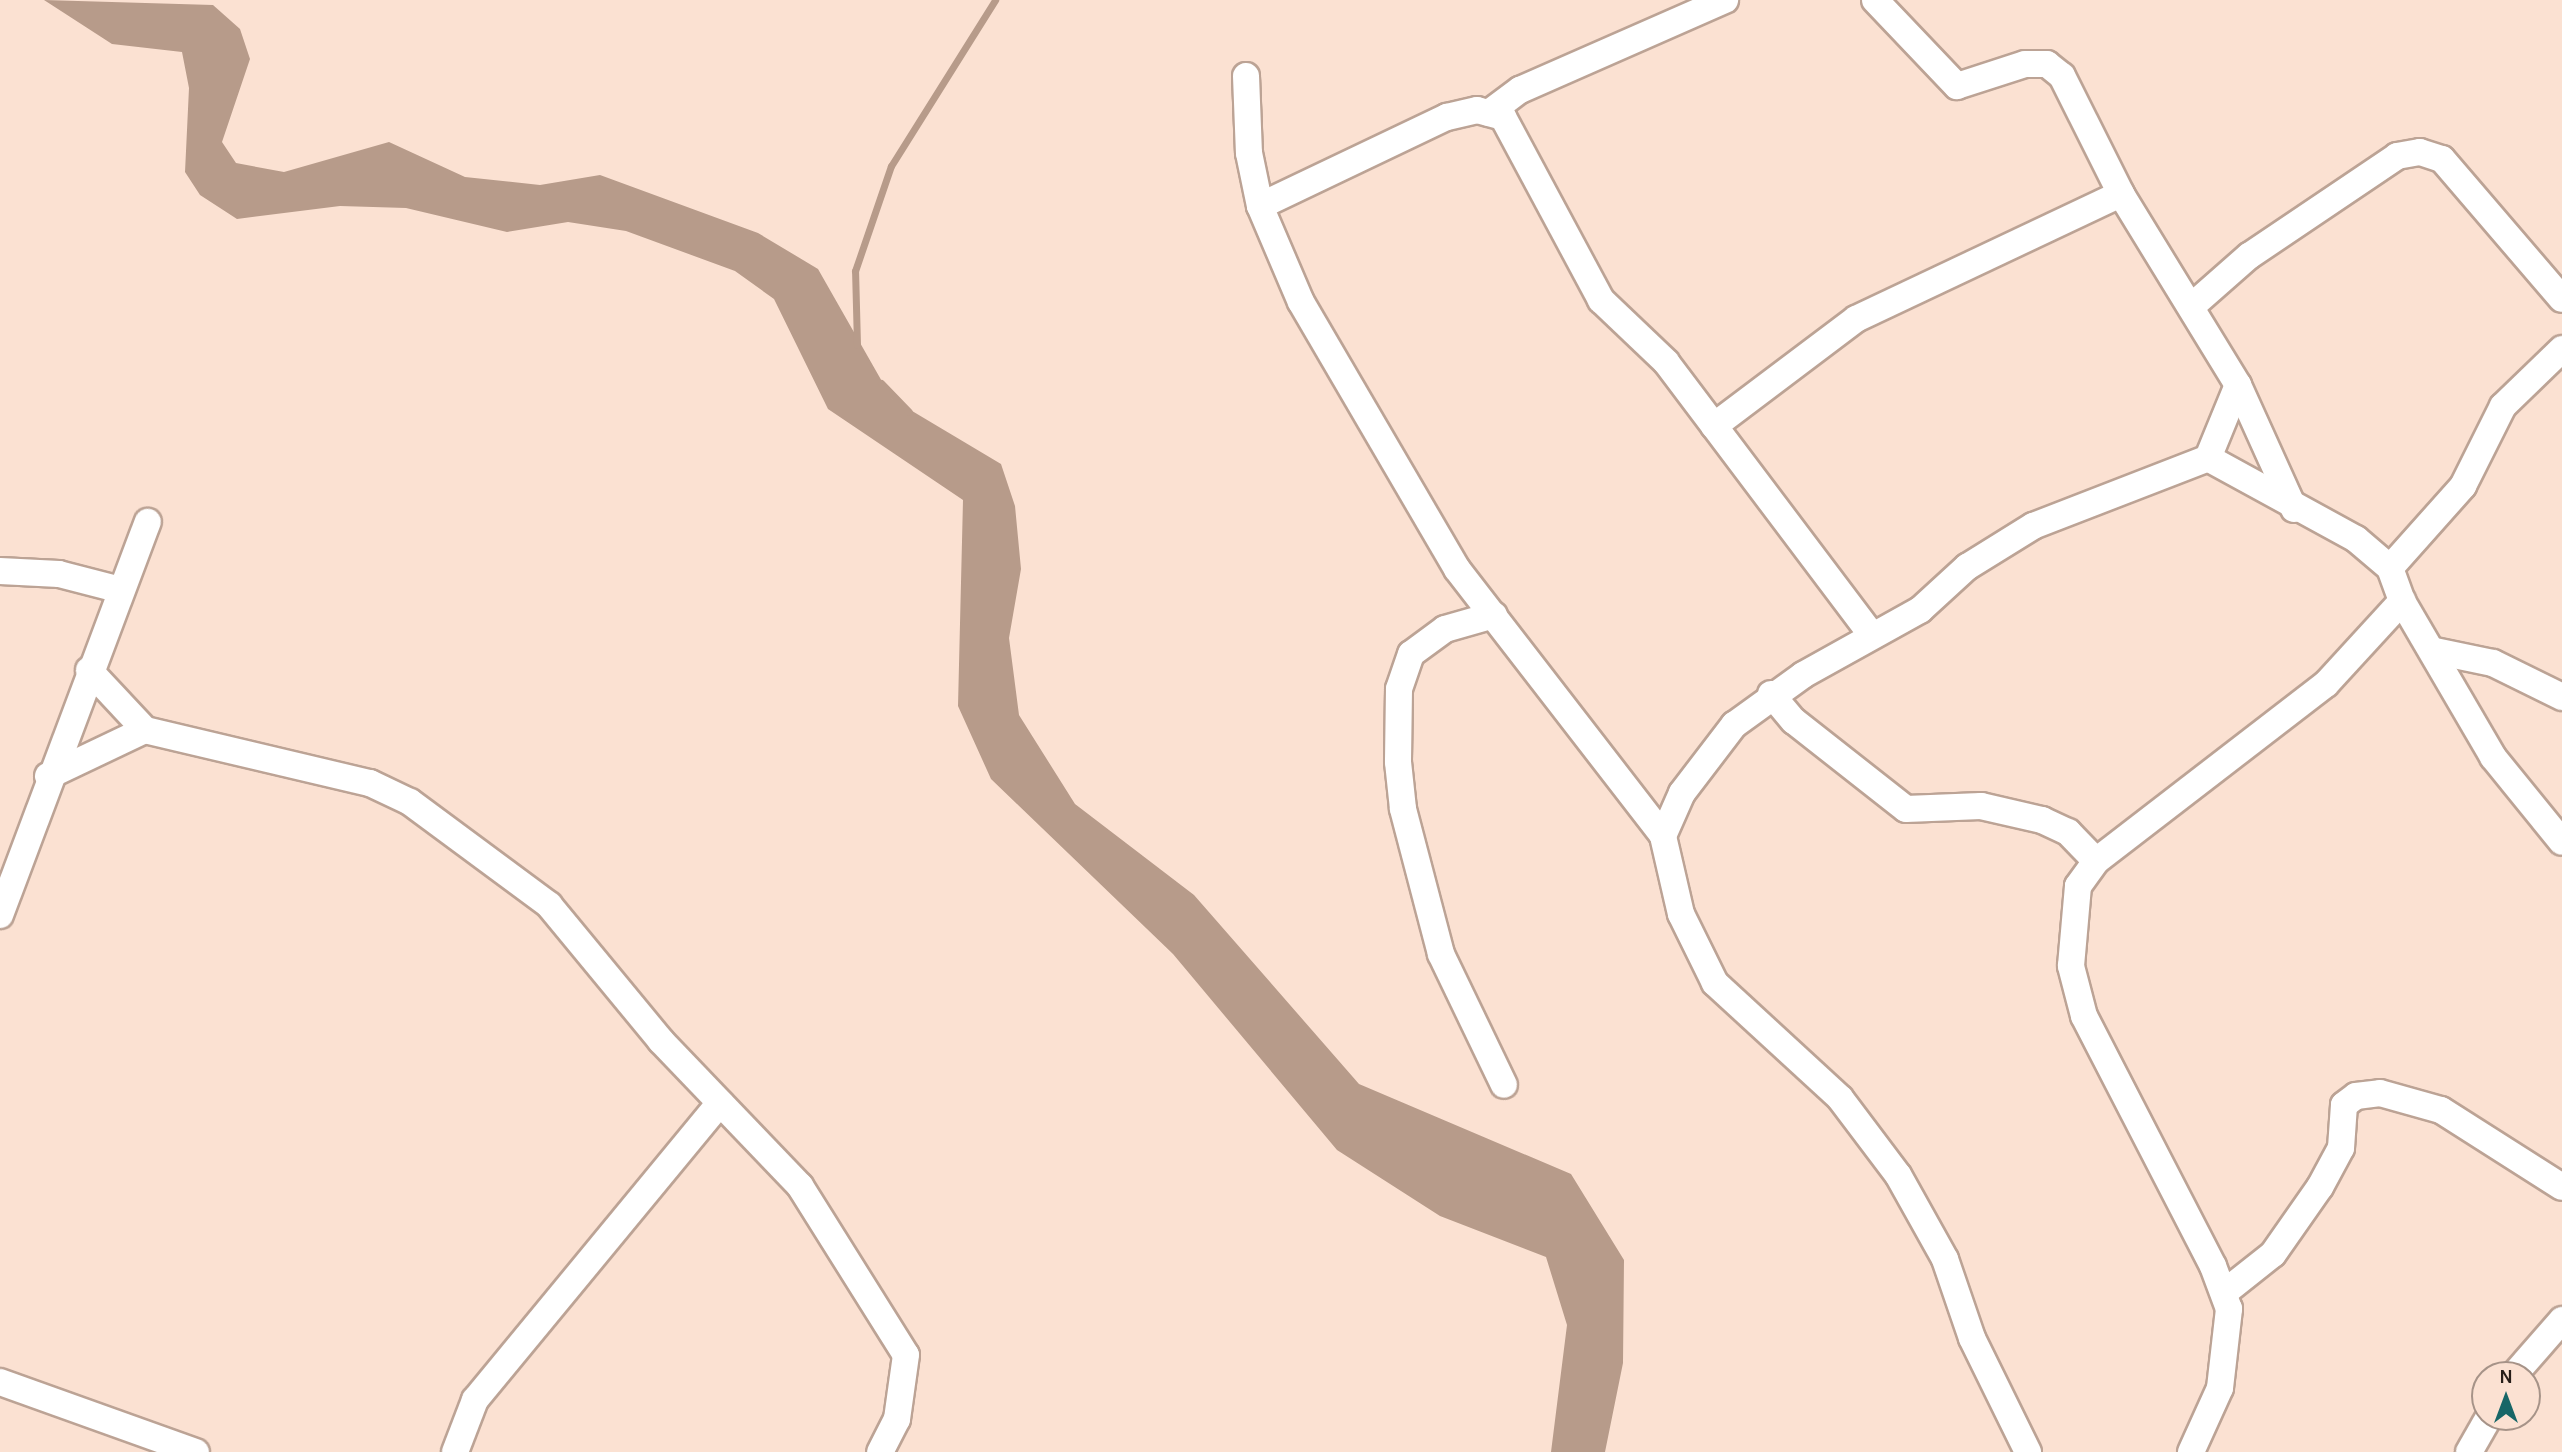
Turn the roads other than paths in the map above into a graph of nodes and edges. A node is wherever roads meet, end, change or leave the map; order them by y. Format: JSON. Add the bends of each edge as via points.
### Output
{"nodes":[{"id":1,"x":1724,"y":0,"type":"edge"},
{"id":2,"x":1875,"y":0,"type":"edge"},
{"id":3,"x":1246,"y":76,"type":"dead end"},
{"id":4,"x":1489,"y":113,"type":"junction"},
{"id":5,"x":2122,"y":194,"type":"junction"},
{"id":6,"x":1259,"y":206,"type":"junction"},
{"id":7,"x":2562,"y":299,"type":"edge"},
{"id":8,"x":2192,"y":306,"type":"junction"},
{"id":9,"x":2562,"y":349,"type":"edge"},
{"id":10,"x":2238,"y":385,"type":"junction"},
{"id":11,"x":1714,"y":426,"type":"junction"},
{"id":12,"x":2208,"y":458,"type":"junction"},
{"id":13,"x":2295,"y":511,"type":"junction"},
{"id":14,"x":148,"y":522,"type":"dead end"},
{"id":15,"x":2390,"y":568,"type":"junction"},
{"id":16,"x":0,"y":571,"type":"edge"},
{"id":17,"x":121,"y":590,"type":"junction"},
{"id":18,"x":2402,"y":601,"type":"junction"},
{"id":19,"x":1494,"y":615,"type":"junction"},
{"id":20,"x":1872,"y":635,"type":"junction"},
{"id":21,"x":2435,"y":651,"type":"junction"},
{"id":22,"x":89,"y":670,"type":"junction"},
{"id":23,"x":1772,"y":694,"type":"junction"},
{"id":24,"x":2562,"y":697,"type":"edge"},
{"id":25,"x":145,"y":730,"type":"junction"},
{"id":26,"x":48,"y":776,"type":"junction"},
{"id":27,"x":1663,"y":836,"type":"junction"},
{"id":28,"x":2562,"y":842,"type":"edge"},
{"id":29,"x":2096,"y":861,"type":"junction"},
{"id":30,"x":0,"y":915,"type":"edge"},
{"id":31,"x":1504,"y":1085,"type":"dead end"},
{"id":32,"x":720,"y":1103,"type":"junction"},
{"id":33,"x":2562,"y":1187,"type":"edge"},
{"id":34,"x":2225,"y":1292,"type":"junction"},
{"id":35,"x":2562,"y":1320,"type":"edge"},
{"id":36,"x":2526,"y":1361,"type":"edge"},
{"id":37,"x":0,"y":1382,"type":"edge"},
{"id":38,"x":2482,"y":1431,"type":"edge"},
{"id":39,"x":197,"y":1452,"type":"edge"},
{"id":40,"x":455,"y":1452,"type":"edge"},
{"id":41,"x":880,"y":1452,"type":"edge"},
{"id":42,"x":2028,"y":1452,"type":"edge"},
{"id":43,"x":2190,"y":1452,"type":"edge"},
{"id":44,"x":2469,"y":1452,"type":"edge"}],
"edges":[{"from":1,"to":4,"type":"street","via":[[1520,90]]},
{"from":2,"to":5,"type":"street","via":[[1945,81],[1957,86],[2025,64],[2047,64],[2062,76]]},
{"from":3,"to":6,"type":"street"},
{"from":4,"to":6,"type":"street","via":[[1447,117]]},
{"from":4,"to":11,"type":"street","via":[[1503,117],[1516,133],[1601,300],[1666,362]]},
{"from":5,"to":8,"type":"street"},
{"from":5,"to":11,"type":"street","via":[[1856,319]]},
{"from":6,"to":19,"type":"street","via":[[1301,302],[1353,383],[1411,496]]},
{"from":7,"to":8,"type":"street","via":[[2442,159],[2420,152],[2397,156],[2272,240]]},
{"from":8,"to":10,"type":"street"},
{"from":9,"to":15,"type":"street","via":[[2503,406],[2463,486]]},
{"from":10,"to":12,"type":"street"},
{"from":10,"to":13,"type":"street"},
{"from":11,"to":20,"type":"street"},
{"from":12,"to":13,"type":"street"},
{"from":12,"to":20,"type":"street","via":[[2033,526],[1967,567],[1920,610]]},
{"from":13,"to":15,"type":"street","via":[[2356,540]]},
{"from":14,"to":17,"type":"street"},
{"from":15,"to":18,"type":"street"},
{"from":16,"to":17,"type":"street","via":[[59,575]]},
{"from":17,"to":22,"type":"street"},
{"from":18,"to":21,"type":"street"},
{"from":18,"to":29,"type":"street","via":[[2326,684]]},
{"from":19,"to":27,"type":"street"},
{"from":19,"to":31,"type":"street","via":[[1445,629],[1411,654],[1399,689],[1398,762],[1403,809],[1441,954]]},
{"from":20,"to":23,"type":"street"},
{"from":21,"to":24,"type":"street","via":[[2493,663]]},
{"from":21,"to":28,"type":"street","via":[[2493,757]]},
{"from":22,"to":25,"type":"street"},
{"from":22,"to":26,"type":"street"},
{"from":23,"to":27,"type":"street","via":[[1734,725],[1682,793]]},
{"from":23,"to":29,"type":"street","via":[[1794,721],[1906,809],[1981,806],[2042,820],[2068,832]]},
{"from":25,"to":26,"type":"street"},
{"from":25,"to":32,"type":"street","via":[[370,783],[410,802],[549,905]]},
{"from":26,"to":30,"type":"street"},
{"from":27,"to":42,"type":"street","via":[[1681,914],[1715,983],[1840,1098],[1898,1175],[1945,1259],[1972,1338]]},
{"from":29,"to":34,"type":"street","via":[[2078,886],[2071,919],[2071,966],[2084,1016]]},
{"from":32,"to":40,"type":"street","via":[[475,1400]]},
{"from":32,"to":41,"type":"street","via":[[800,1186],[906,1355],[897,1419]]},
{"from":33,"to":34,"type":"street","via":[[2441,1110],[2379,1093],[2356,1096],[2344,1105],[2341,1148],[2319,1187],[2273,1254]]},
{"from":34,"to":43,"type":"street","via":[[2231,1327],[2220,1388]]},
{"from":35,"to":36,"type":"street"},
{"from":37,"to":39,"type":"street"},
{"from":38,"to":44,"type":"street"}]}
